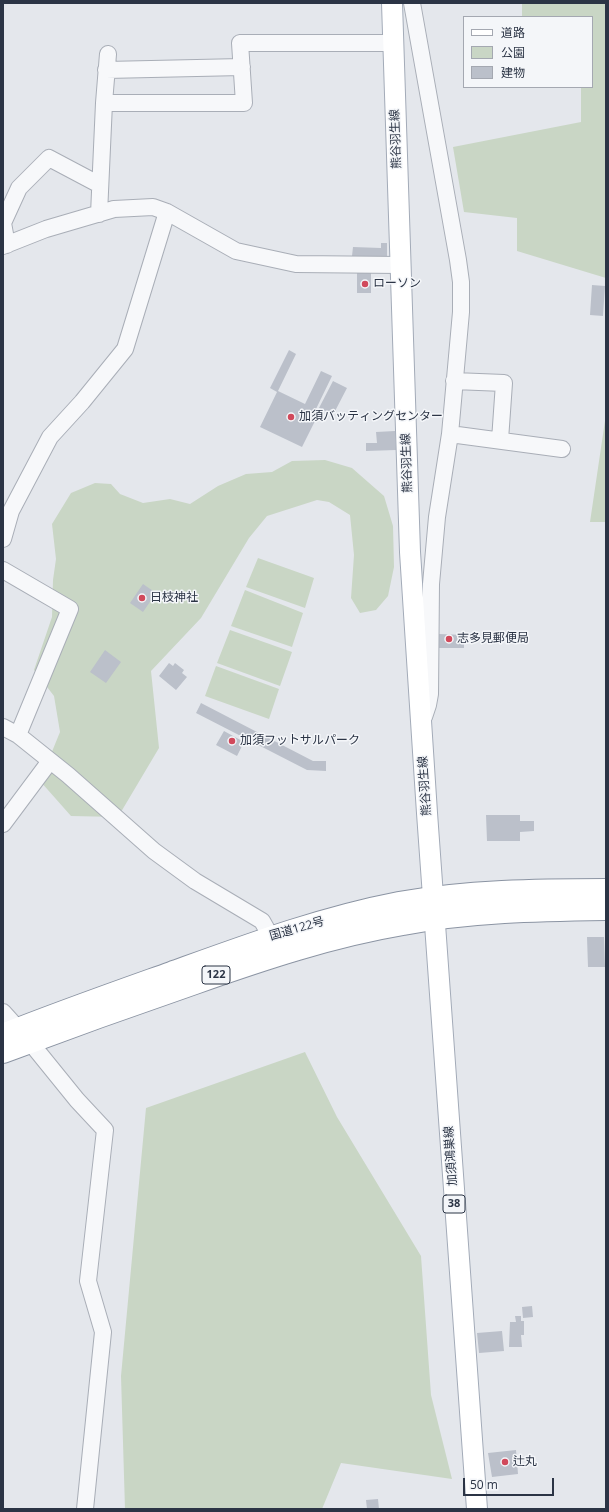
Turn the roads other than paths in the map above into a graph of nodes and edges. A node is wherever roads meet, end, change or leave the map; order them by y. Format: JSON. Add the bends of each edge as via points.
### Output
{"nodes":[{"id":1,"x":392,"y":3,"type":"edge"},
{"id":2,"x":412,"y":3,"type":"edge"},
{"id":3,"x":392,"y":43,"type":"junction"},
{"id":4,"x":108,"y":54,"type":"dead end"},
{"id":5,"x":242,"y":68,"type":"junction"},
{"id":6,"x":106,"y":70,"type":"junction"},
{"id":7,"x":104,"y":103,"type":"junction"},
{"id":8,"x":100,"y":185,"type":"junction"},
{"id":9,"x":167,"y":212,"type":"junction"},
{"id":10,"x":99,"y":214,"type":"junction"},
{"id":11,"x":5,"y":246,"type":"edge"},
{"id":12,"x":400,"y":265,"type":"junction"},
{"id":13,"x":454,"y":381,"type":"junction"},
{"id":14,"x":450,"y":434,"type":"junction"},
{"id":15,"x":500,"y":440,"type":"junction"},
{"id":16,"x":562,"y":449,"type":"dead end"},
{"id":17,"x":3,"y":539,"type":"edge"},
{"id":18,"x":3,"y":570,"type":"edge"},
{"id":19,"x":3,"y":727,"type":"edge"},
{"id":20,"x":421,"y":728,"type":"junction"},
{"id":21,"x":18,"y":735,"type":"junction"},
{"id":22,"x":50,"y":761,"type":"junction"},
{"id":23,"x":3,"y":824,"type":"edge"},
{"id":24,"x":606,"y":890,"type":"edge"},
{"id":25,"x":434,"y":909,"type":"junction"},
{"id":26,"x":606,"y":909,"type":"edge"},
{"id":27,"x":271,"y":937,"type":"junction"},
{"id":28,"x":3,"y":1012,"type":"edge"},
{"id":29,"x":17,"y":1035,"type":"edge"},
{"id":30,"x":3,"y":1052,"type":"edge"},
{"id":31,"x":85,"y":1509,"type":"edge"},
{"id":32,"x":477,"y":1509,"type":"edge"}],
"edges":[{"from":1,"to":3,"type":"main road","name":"熊谷羽生線"},
{"from":2,"to":13,"type":"street","via":[[461,282],[461,312]]},
{"from":3,"to":5,"type":"street","via":[[240,43]]},
{"from":3,"to":12,"type":"main road","name":"熊谷羽生線"},
{"from":4,"to":6,"type":"street"},
{"from":5,"to":6,"type":"street"},
{"from":5,"to":7,"type":"street","via":[[244,103]]},
{"from":6,"to":7,"type":"street"},
{"from":7,"to":8,"type":"street"},
{"from":8,"to":10,"type":"street"},
{"from":8,"to":11,"type":"street","via":[[49,158],[19,188],[3,223]]},
{"from":9,"to":10,"type":"street","via":[[153,207],[114,209]]},
{"from":9,"to":12,"type":"street","via":[[236,251],[296,264]]},
{"from":9,"to":17,"type":"street","via":[[125,349],[50,437],[11,511]]},
{"from":10,"to":11,"type":"street","via":[[46,229]]},
{"from":12,"to":20,"type":"main road","name":"熊谷羽生線","via":[[410,552]]},
{"from":13,"to":14,"type":"street"},
{"from":13,"to":15,"type":"street","via":[[504,383]]},
{"from":14,"to":15,"type":"street"},
{"from":14,"to":20,"type":"street","via":[[437,517],[431,584],[430,694]]},
{"from":15,"to":16,"type":"street"},
{"from":18,"to":21,"type":"street","via":[[70,609]]},
{"from":19,"to":21,"type":"street"},
{"from":20,"to":25,"type":"main road","name":"熊谷羽生線"},
{"from":21,"to":22,"type":"street"},
{"from":22,"to":23,"type":"street"},
{"from":22,"to":27,"type":"street","via":[[154,851],[195,881],[262,922]]},
{"from":24,"to":25,"type":"highway","name":"国道122号","number":"122","via":[[550,890]]},
{"from":25,"to":26,"type":"highway","name":"国道122号","number":"122","via":[[480,913]]},
{"from":25,"to":27,"type":"highway","name":"国道122号","number":"122","via":[[400,903]]},
{"from":25,"to":29,"type":"highway","name":"国道122号","number":"122","via":[[403,923],[277,955],[147,999]]},
{"from":25,"to":32,"type":"main road","name":"加須鴻巣線","number":"38"},
{"from":27,"to":29,"type":"highway","name":"国道122号","number":"122"},
{"from":28,"to":29,"type":"street"},
{"from":29,"to":30,"type":"highway","name":"国道122号","number":"122"},
{"from":29,"to":31,"type":"street","via":[[105,1130],[88,1281],[104,1332]]}]}
